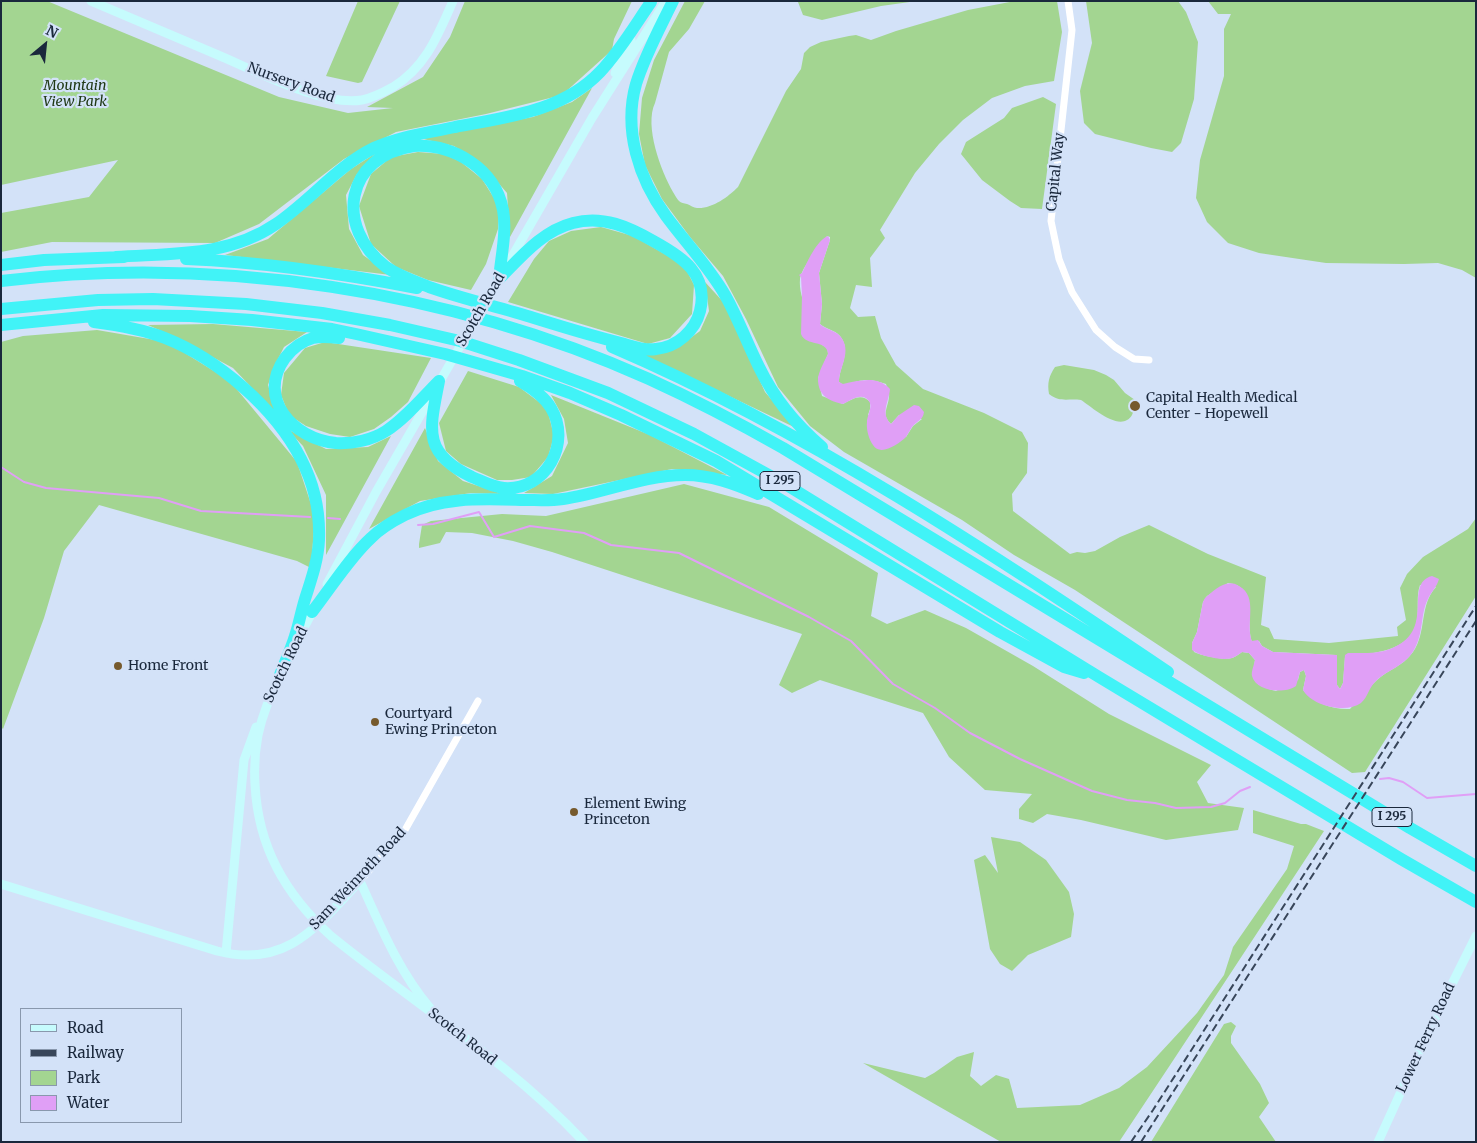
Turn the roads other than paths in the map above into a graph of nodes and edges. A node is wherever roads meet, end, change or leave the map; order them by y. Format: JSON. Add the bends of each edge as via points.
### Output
{"nodes":[{"id":1,"x":91,"y":1,"type":"edge"},
{"id":2,"x":453,"y":1,"type":"edge"},
{"id":3,"x":651,"y":1,"type":"edge"},
{"id":4,"x":666,"y":1,"type":"edge"},
{"id":5,"x":673,"y":1,"type":"edge"},
{"id":6,"x":1068,"y":1,"type":"edge"},
{"id":7,"x":592,"y":118,"type":"junction"},
{"id":8,"x":116,"y":257,"type":"junction"},
{"id":9,"x":1,"y":264,"type":"edge"},
{"id":10,"x":499,"y":279,"type":"junction"},
{"id":11,"x":1,"y":281,"type":"edge"},
{"id":12,"x":449,"y":294,"type":"junction"},
{"id":13,"x":1,"y":309,"type":"edge"},
{"id":14,"x":42,"y":321,"type":"junction"},
{"id":15,"x":554,"y":324,"type":"junction"},
{"id":16,"x":1,"y":325,"type":"edge"},
{"id":17,"x":424,"y":350,"type":"junction"},
{"id":18,"x":1149,"y":360,"type":"dead end"},
{"id":19,"x":477,"y":364,"type":"junction"},
{"id":20,"x":439,"y":382,"type":"junction"},
{"id":21,"x":856,"y":473,"type":"junction"},
{"id":22,"x":859,"y":547,"type":"junction"},
{"id":23,"x":312,"y":612,"type":"junction"},
{"id":24,"x":280,"y":675,"type":"junction"},
{"id":25,"x":1099,"y":677,"type":"junction"},
{"id":26,"x":478,"y":701,"type":"dead end"},
{"id":27,"x":266,"y":707,"type":"junction"},
{"id":28,"x":1308,"y":766,"type":"junction"},
{"id":29,"x":1476,"y":866,"type":"edge"},
{"id":30,"x":360,"y":881,"type":"junction"},
{"id":31,"x":1,"y":884,"type":"edge"},
{"id":32,"x":1476,"y":902,"type":"edge"},
{"id":33,"x":318,"y":924,"type":"junction"},
{"id":34,"x":1476,"y":936,"type":"edge"},
{"id":35,"x":226,"y":953,"type":"junction"},
{"id":36,"x":448,"y":1026,"type":"junction"},
{"id":37,"x":584,"y":1142,"type":"edge"},
{"id":38,"x":1378,"y":1142,"type":"edge"}],
"edges":[{"from":1,"to":2,"type":"main road","name":"Nursery Road","via":[[285,83],[341,101],[362,100],[404,80],[432,47]]},
{"from":3,"to":7,"type":"main road","name":"Scotch Road"},
{"from":3,"to":8,"type":"highway","via":[[600,72],[561,101],[525,113],[412,136],[373,149],[349,164],[277,224],[241,243],[207,250]]},
{"from":4,"to":7,"type":"main road","name":"Scotch Road"},
{"from":5,"to":21,"type":"highway","via":[[644,62],[635,90],[633,133],[642,173],[661,209],[720,286],[775,395],[813,440]]},
{"from":6,"to":18,"type":"street","name":"Capital Way","via":[[1072,30],[1051,221],[1059,259],[1072,292],[1096,330],[1134,359]]},
{"from":7,"to":10,"type":"main road","name":"Scotch Road"},
{"from":8,"to":9,"type":"highway"},
{"from":8,"to":12,"type":"highway","via":[[263,264]]},
{"from":10,"to":12,"type":"highway","via":[[504,214],[498,194],[488,178],[473,163],[444,148],[420,146],[394,150],[372,163],[359,180],[353,203],[357,226],[368,248],[387,268]]},
{"from":10,"to":15,"type":"highway","via":[[550,232],[574,222],[600,220],[628,227],[671,251],[690,267],[700,285],[701,306],[694,325],[682,339],[666,347],[642,349]]},
{"from":10,"to":20,"type":"main road","name":"Scotch Road"},
{"from":11,"to":28,"type":"highway","number":"I 295","via":[[137,273],[302,283],[452,311],[587,354],[680,394],[783,448]]},
{"from":12,"to":15,"type":"highway"},
{"from":13,"to":25,"type":"highway","number":"I 295","via":[[98,300],[246,304],[390,325],[460,341],[519,360],[630,402],[745,461]]},
{"from":14,"to":16,"type":"highway"},
{"from":14,"to":17,"type":"highway","via":[[103,315],[221,317],[332,330]]},
{"from":14,"to":24,"type":"highway","via":[[122,326],[182,346],[232,377],[288,438],[302,459],[313,490],[319,542],[295,636]]},
{"from":15,"to":21,"type":"highway","via":[[688,381]]},
{"from":17,"to":19,"type":"highway"},
{"from":17,"to":20,"type":"highway","via":[[339,338],[319,337],[306,341],[292,350],[280,367],[276,387],[280,408],[290,423],[308,436],[330,442],[357,442],[376,436],[399,422]]},
{"from":19,"to":20,"type":"highway","via":[[534,389],[555,416],[559,430],[555,456],[546,471],[529,483],[513,488],[496,486],[464,473],[444,459],[432,430]]},
{"from":19,"to":22,"type":"highway","via":[[554,387],[643,425],[716,462]]},
{"from":20,"to":23,"type":"main road","name":"Scotch Road"},
{"from":21,"to":28,"type":"highway","via":[[1068,605]]},
{"from":22,"to":23,"type":"highway","via":[[783,505],[736,484],[703,476],[661,477],[555,500],[457,501],[416,510],[381,529],[362,546]]},
{"from":22,"to":25,"type":"highway","via":[[1027,647],[1064,667]]},
{"from":23,"to":24,"type":"main road","name":"Scotch Road"},
{"from":24,"to":27,"type":"main road","name":"Scotch Road"},
{"from":25,"to":32,"type":"highway","number":"I 295"},
{"from":26,"to":30,"type":"street","name":"Sam Weinroth Road","via":[[405,830]]},
{"from":27,"to":33,"type":"main road","name":"Scotch Road","via":[[255,765],[263,834],[284,881]]},
{"from":27,"to":35,"type":"main road","via":[[244,760]]},
{"from":28,"to":29,"type":"highway","number":"I 295"},
{"from":30,"to":33,"type":"main road","name":"Sam Weinroth Road"},
{"from":30,"to":36,"type":"main road","via":[[407,977],[428,1006]]},
{"from":31,"to":35,"type":"main road","name":"Sam Weinroth Road"},
{"from":33,"to":35,"type":"main road","name":"Sam Weinroth Road","via":[[299,940],[275,951],[242,956]]},
{"from":33,"to":36,"type":"main road","name":"Scotch Road"},
{"from":34,"to":38,"type":"main road","name":"Lower Ferry Road"},
{"from":36,"to":37,"type":"main road","name":"Scotch Road","via":[[523,1084]]}]}
